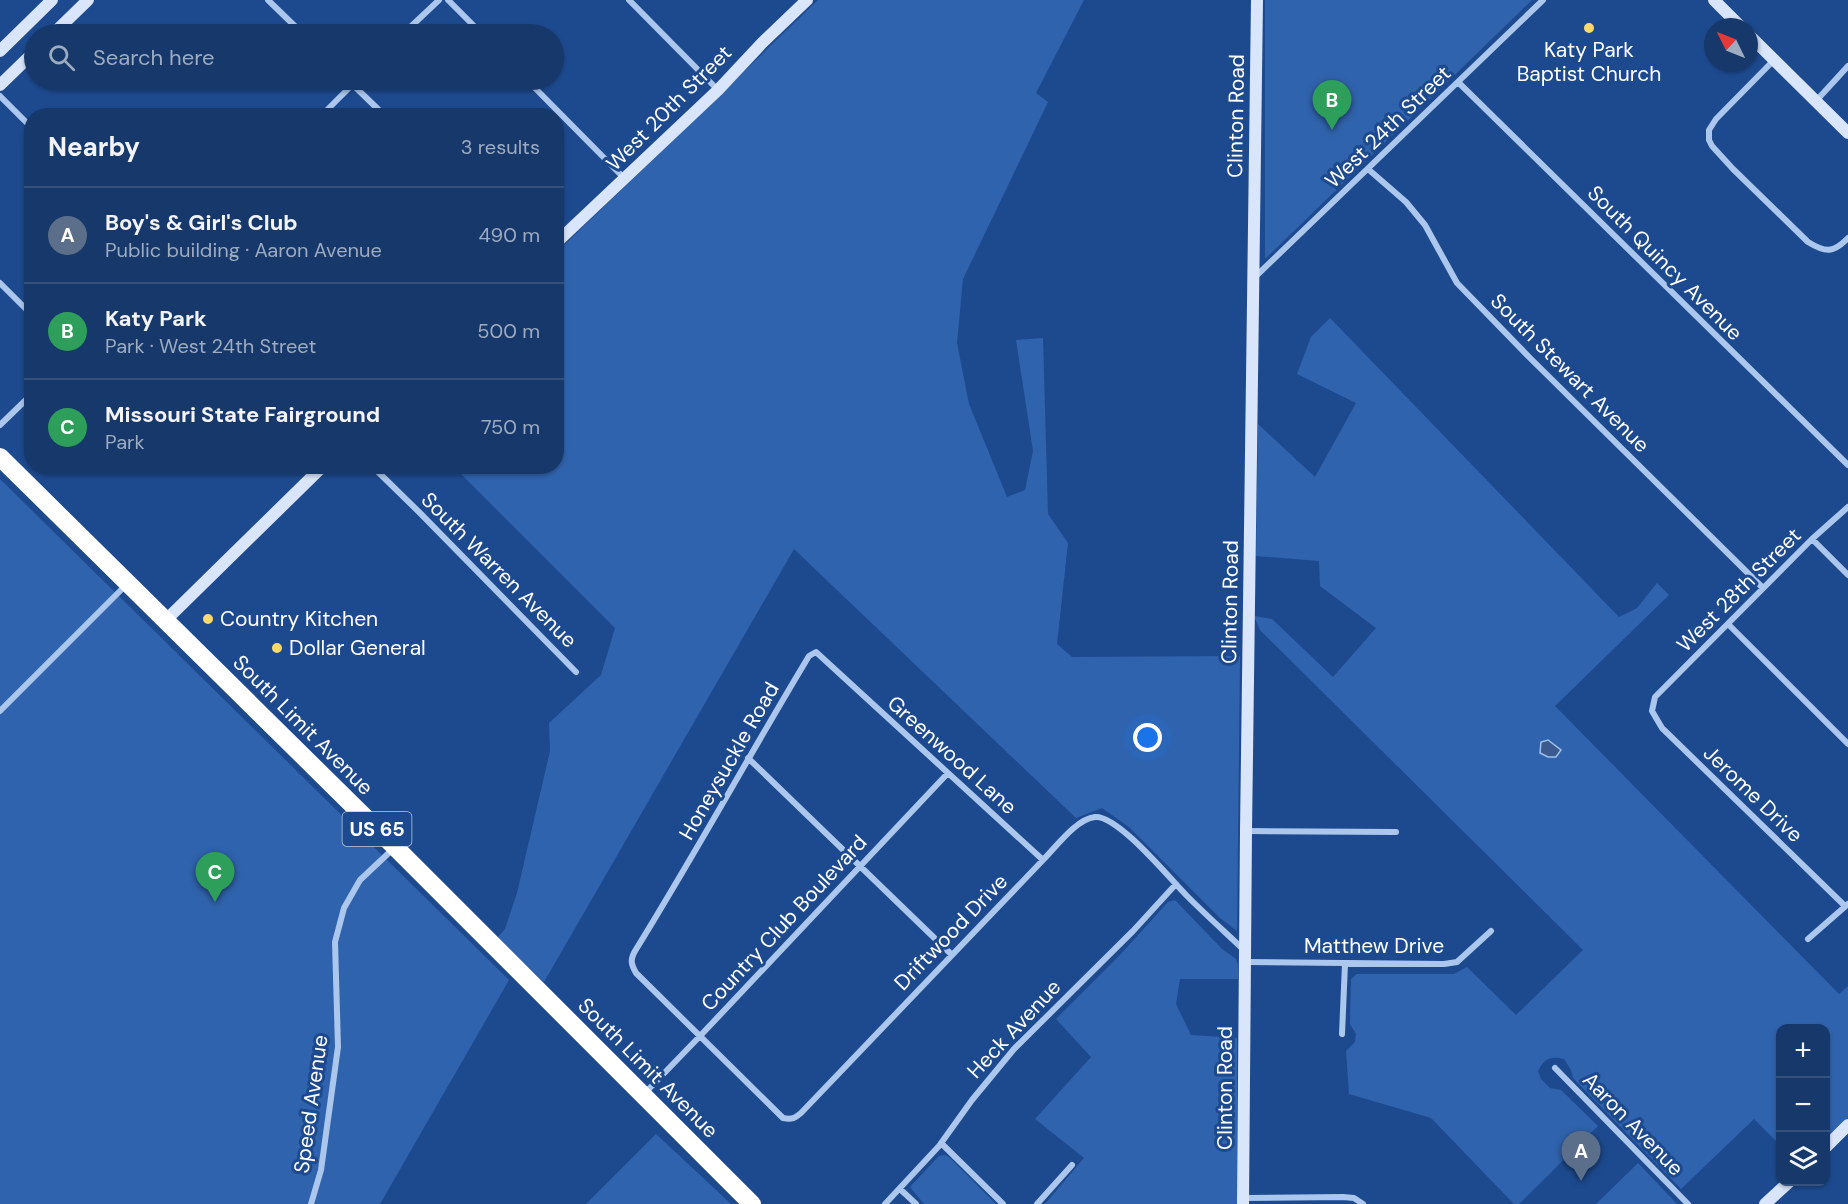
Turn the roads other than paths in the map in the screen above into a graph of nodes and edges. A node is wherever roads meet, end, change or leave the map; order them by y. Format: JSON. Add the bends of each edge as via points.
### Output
{"nodes":[{"id":1,"x":52,"y":0,"type":"edge"},
{"id":2,"x":88,"y":0,"type":"edge"},
{"id":3,"x":268,"y":0,"type":"edge"},
{"id":4,"x":439,"y":0,"type":"edge"},
{"id":5,"x":448,"y":0,"type":"edge"},
{"id":6,"x":629,"y":0,"type":"edge"},
{"id":7,"x":807,"y":0,"type":"edge"},
{"id":8,"x":1257,"y":0,"type":"edge"},
{"id":9,"x":1543,"y":0,"type":"edge"},
{"id":10,"x":1714,"y":0,"type":"edge"},
{"id":11,"x":1732,"y":18,"type":"edge"},
{"id":12,"x":28,"y":24,"type":"edge"},
{"id":13,"x":63,"y":24,"type":"edge"},
{"id":14,"x":293,"y":24,"type":"edge"},
{"id":15,"x":414,"y":24,"type":"edge"},
{"id":16,"x":472,"y":24,"type":"edge"},
{"id":17,"x":24,"y":27,"type":"edge"},
{"id":18,"x":1758,"y":43,"type":"edge"},
{"id":19,"x":0,"y":51,"type":"edge"},
{"id":20,"x":1774,"y":60,"type":"junction"},
{"id":21,"x":24,"y":62,"type":"edge"},
{"id":22,"x":1848,"y":66,"type":"edge"},
{"id":23,"x":1459,"y":83,"type":"junction"},
{"id":24,"x":0,"y":85,"type":"edge"},
{"id":25,"x":345,"y":90,"type":"edge"},
{"id":26,"x":361,"y":90,"type":"edge"},
{"id":27,"x":537,"y":90,"type":"edge"},
{"id":28,"x":718,"y":90,"type":"junction"},
{"id":29,"x":0,"y":96,"type":"edge"},
{"id":30,"x":1816,"y":101,"type":"junction"},
{"id":31,"x":328,"y":108,"type":"edge"},
{"id":32,"x":378,"y":108,"type":"edge"},
{"id":33,"x":555,"y":108,"type":"edge"},
{"id":34,"x":564,"y":117,"type":"edge"},
{"id":35,"x":24,"y":120,"type":"edge"},
{"id":36,"x":1848,"y":133,"type":"edge"},
{"id":37,"x":1368,"y":169,"type":"junction"},
{"id":38,"x":625,"y":179,"type":"junction"},
{"id":39,"x":564,"y":236,"type":"edge"},
{"id":40,"x":1848,"y":238,"type":"edge"},
{"id":41,"x":1254,"y":278,"type":"junction"},
{"id":42,"x":0,"y":283,"type":"edge"},
{"id":43,"x":24,"y":307,"type":"edge"},
{"id":44,"x":24,"y":402,"type":"edge"},
{"id":45,"x":0,"y":425,"type":"edge"},
{"id":46,"x":0,"y":457,"type":"edge"},
{"id":47,"x":1848,"y":465,"type":"edge"},
{"id":48,"x":315,"y":474,"type":"edge"},
{"id":49,"x":380,"y":474,"type":"edge"},
{"id":50,"x":1848,"y":507,"type":"edge"},
{"id":51,"x":1812,"y":539,"type":"junction"},
{"id":52,"x":1848,"y":575,"type":"edge"},
{"id":53,"x":128,"y":584,"type":"junction"},
{"id":54,"x":1763,"y":588,"type":"junction"},
{"id":55,"x":166,"y":620,"type":"junction"},
{"id":56,"x":1728,"y":624,"type":"junction"},
{"id":57,"x":576,"y":672,"type":"dead end"},
{"id":58,"x":840,"y":674,"type":"joint"},
{"id":59,"x":1655,"y":697,"type":"joint"},
{"id":60,"x":0,"y":711,"type":"edge"},
{"id":61,"x":1848,"y":744,"type":"edge"},
{"id":62,"x":748,"y":758,"type":"junction"},
{"id":63,"x":948,"y":773,"type":"junction"},
{"id":64,"x":1246,"y":831,"type":"junction"},
{"id":65,"x":1396,"y":831,"type":"dead end"},
{"id":66,"x":395,"y":847,"type":"junction"},
{"id":67,"x":1043,"y":860,"type":"junction"},
{"id":68,"x":860,"y":866,"type":"junction"},
{"id":69,"x":1176,"y":884,"type":"junction"},
{"id":70,"x":1847,"y":905,"type":"edge"},
{"id":71,"x":1491,"y":931,"type":"dead end"},
{"id":72,"x":1808,"y":939,"type":"dead end"},
{"id":73,"x":952,"y":955,"type":"junction"},
{"id":74,"x":1245,"y":956,"type":"junction"},
{"id":75,"x":1345,"y":964,"type":"junction"},
{"id":76,"x":1342,"y":1034,"type":"dead end"},
{"id":77,"x":701,"y":1035,"type":"junction"},
{"id":78,"x":1554,"y":1068,"type":"dead end"},
{"id":79,"x":643,"y":1094,"type":"junction"},
{"id":80,"x":1848,"y":1125,"type":"edge"},
{"id":81,"x":941,"y":1143,"type":"junction"},
{"id":82,"x":1830,"y":1143,"type":"edge"},
{"id":83,"x":1072,"y":1165,"type":"dead end"},
{"id":84,"x":1785,"y":1186,"type":"edge"},
{"id":85,"x":900,"y":1189,"type":"junction"},
{"id":86,"x":1243,"y":1201,"type":"edge"},
{"id":87,"x":311,"y":1204,"type":"edge"},
{"id":88,"x":752,"y":1204,"type":"edge"},
{"id":89,"x":885,"y":1204,"type":"edge"},
{"id":90,"x":916,"y":1204,"type":"edge"},
{"id":91,"x":1003,"y":1204,"type":"edge"},
{"id":92,"x":1037,"y":1204,"type":"edge"},
{"id":93,"x":1363,"y":1204,"type":"edge"},
{"id":94,"x":1688,"y":1204,"type":"edge"},
{"id":95,"x":1765,"y":1204,"type":"edge"}],
"edges":[{"from":1,"to":12,"type":"street"},
{"from":2,"to":13,"type":"street"},
{"from":3,"to":14,"type":"street"},
{"from":4,"to":15,"type":"street"},
{"from":5,"to":16,"type":"street"},
{"from":6,"to":28,"type":"street"},
{"from":7,"to":28,"type":"street","name":"West 20th Street"},
{"from":8,"to":41,"type":"street","name":"Clinton Road"},
{"from":9,"to":23,"type":"street","name":"West 24th Street"},
{"from":10,"to":11,"type":"street"},
{"from":17,"to":19,"type":"street"},
{"from":18,"to":20,"type":"street"},
{"from":20,"to":30,"type":"street"},
{"from":20,"to":40,"type":"street","via":[[1716,119],[1709,130],[1709,140],[1808,242],[1832,250]]},
{"from":21,"to":24,"type":"street"},
{"from":22,"to":30,"type":"street"},
{"from":23,"to":37,"type":"street","name":"West 24th Street"},
{"from":23,"to":47,"type":"street","name":"South Quincy Avenue"},
{"from":25,"to":31,"type":"street"},
{"from":26,"to":32,"type":"street"},
{"from":27,"to":33,"type":"street"},
{"from":28,"to":38,"type":"street","name":"West 20th Street"},
{"from":29,"to":35,"type":"street"},
{"from":30,"to":36,"type":"street"},
{"from":34,"to":38,"type":"street"},
{"from":37,"to":41,"type":"street","name":"West 24th Street"},
{"from":37,"to":54,"type":"street","name":"South Stewart Avenue","via":[[1406,202],[1425,225],[1457,283]]},
{"from":38,"to":39,"type":"street","name":"West 20th Street"},
{"from":41,"to":64,"type":"street","name":"Clinton Road"},
{"from":42,"to":43,"type":"street"},
{"from":44,"to":45,"type":"street"},
{"from":46,"to":53,"type":"highway","name":"South Limit Avenue","number":"US 65"},
{"from":48,"to":55,"type":"street"},
{"from":49,"to":57,"type":"street","name":"South Warren Avenue"},
{"from":50,"to":51,"type":"street","name":"West 28th Street"},
{"from":51,"to":52,"type":"street"},
{"from":51,"to":54,"type":"street","name":"West 28th Street"},
{"from":53,"to":55,"type":"highway","name":"South Limit Avenue","number":"US 65"},
{"from":53,"to":60,"type":"street"},
{"from":54,"to":56,"type":"street","name":"West 28th Street"},
{"from":55,"to":66,"type":"highway","name":"South Limit Avenue","number":"US 65"},
{"from":56,"to":59,"type":"street","name":"West 28th Street"},
{"from":56,"to":61,"type":"street"},
{"from":58,"to":62,"type":"street","name":"Honeysuckle Road","via":[[820,655],[812,653]]},
{"from":58,"to":63,"type":"street","name":"Greenwood Lane"},
{"from":59,"to":70,"type":"street","name":"Jerome Drive","via":[[1652,711],[1662,728]]},
{"from":62,"to":68,"type":"street"},
{"from":62,"to":77,"type":"street","name":"Honeysuckle Road","via":[[632,958],[636,973]]},
{"from":63,"to":67,"type":"street","name":"Greenwood Lane"},
{"from":63,"to":68,"type":"street","name":"Country Club Boulevard"},
{"from":64,"to":65,"type":"street"},
{"from":64,"to":74,"type":"street","name":"Clinton Road"},
{"from":66,"to":79,"type":"highway","name":"South Limit Avenue","number":"US 65"},
{"from":66,"to":87,"type":"street","name":"Speed Avenue","via":[[360,880],[344,908],[335,942],[338,1047],[321,1170]]},
{"from":67,"to":69,"type":"street","name":"Driftwood Drive","via":[[1077,825],[1092,817],[1106,819]]},
{"from":67,"to":73,"type":"street","name":"Driftwood Drive"},
{"from":68,"to":73,"type":"street"},
{"from":68,"to":77,"type":"street","name":"Country Club Boulevard"},
{"from":69,"to":74,"type":"street"},
{"from":69,"to":81,"type":"street","name":"Heck Avenue","via":[[1014,1049]]},
{"from":70,"to":72,"type":"street"},
{"from":71,"to":75,"type":"street","name":"Matthew Drive","via":[[1457,962]]},
{"from":73,"to":77,"type":"street","name":"Driftwood Drive","via":[[795,1118],[783,1118]]},
{"from":74,"to":75,"type":"street","name":"Matthew Drive"},
{"from":74,"to":86,"type":"street","name":"Clinton Road"},
{"from":75,"to":76,"type":"street"},
{"from":77,"to":79,"type":"street","name":"Country Club Boulevard"},
{"from":78,"to":94,"type":"street","name":"Aaron Avenue"},
{"from":79,"to":88,"type":"highway","name":"South Limit Avenue","number":"US 65"},
{"from":80,"to":82,"type":"street"},
{"from":81,"to":85,"type":"street","name":"Heck Avenue"},
{"from":81,"to":91,"type":"street"},
{"from":83,"to":92,"type":"street"},
{"from":84,"to":95,"type":"street"},
{"from":85,"to":89,"type":"street","name":"Heck Avenue"},
{"from":85,"to":90,"type":"street"},
{"from":86,"to":93,"type":"street","via":[[1343,1197]]}]}
